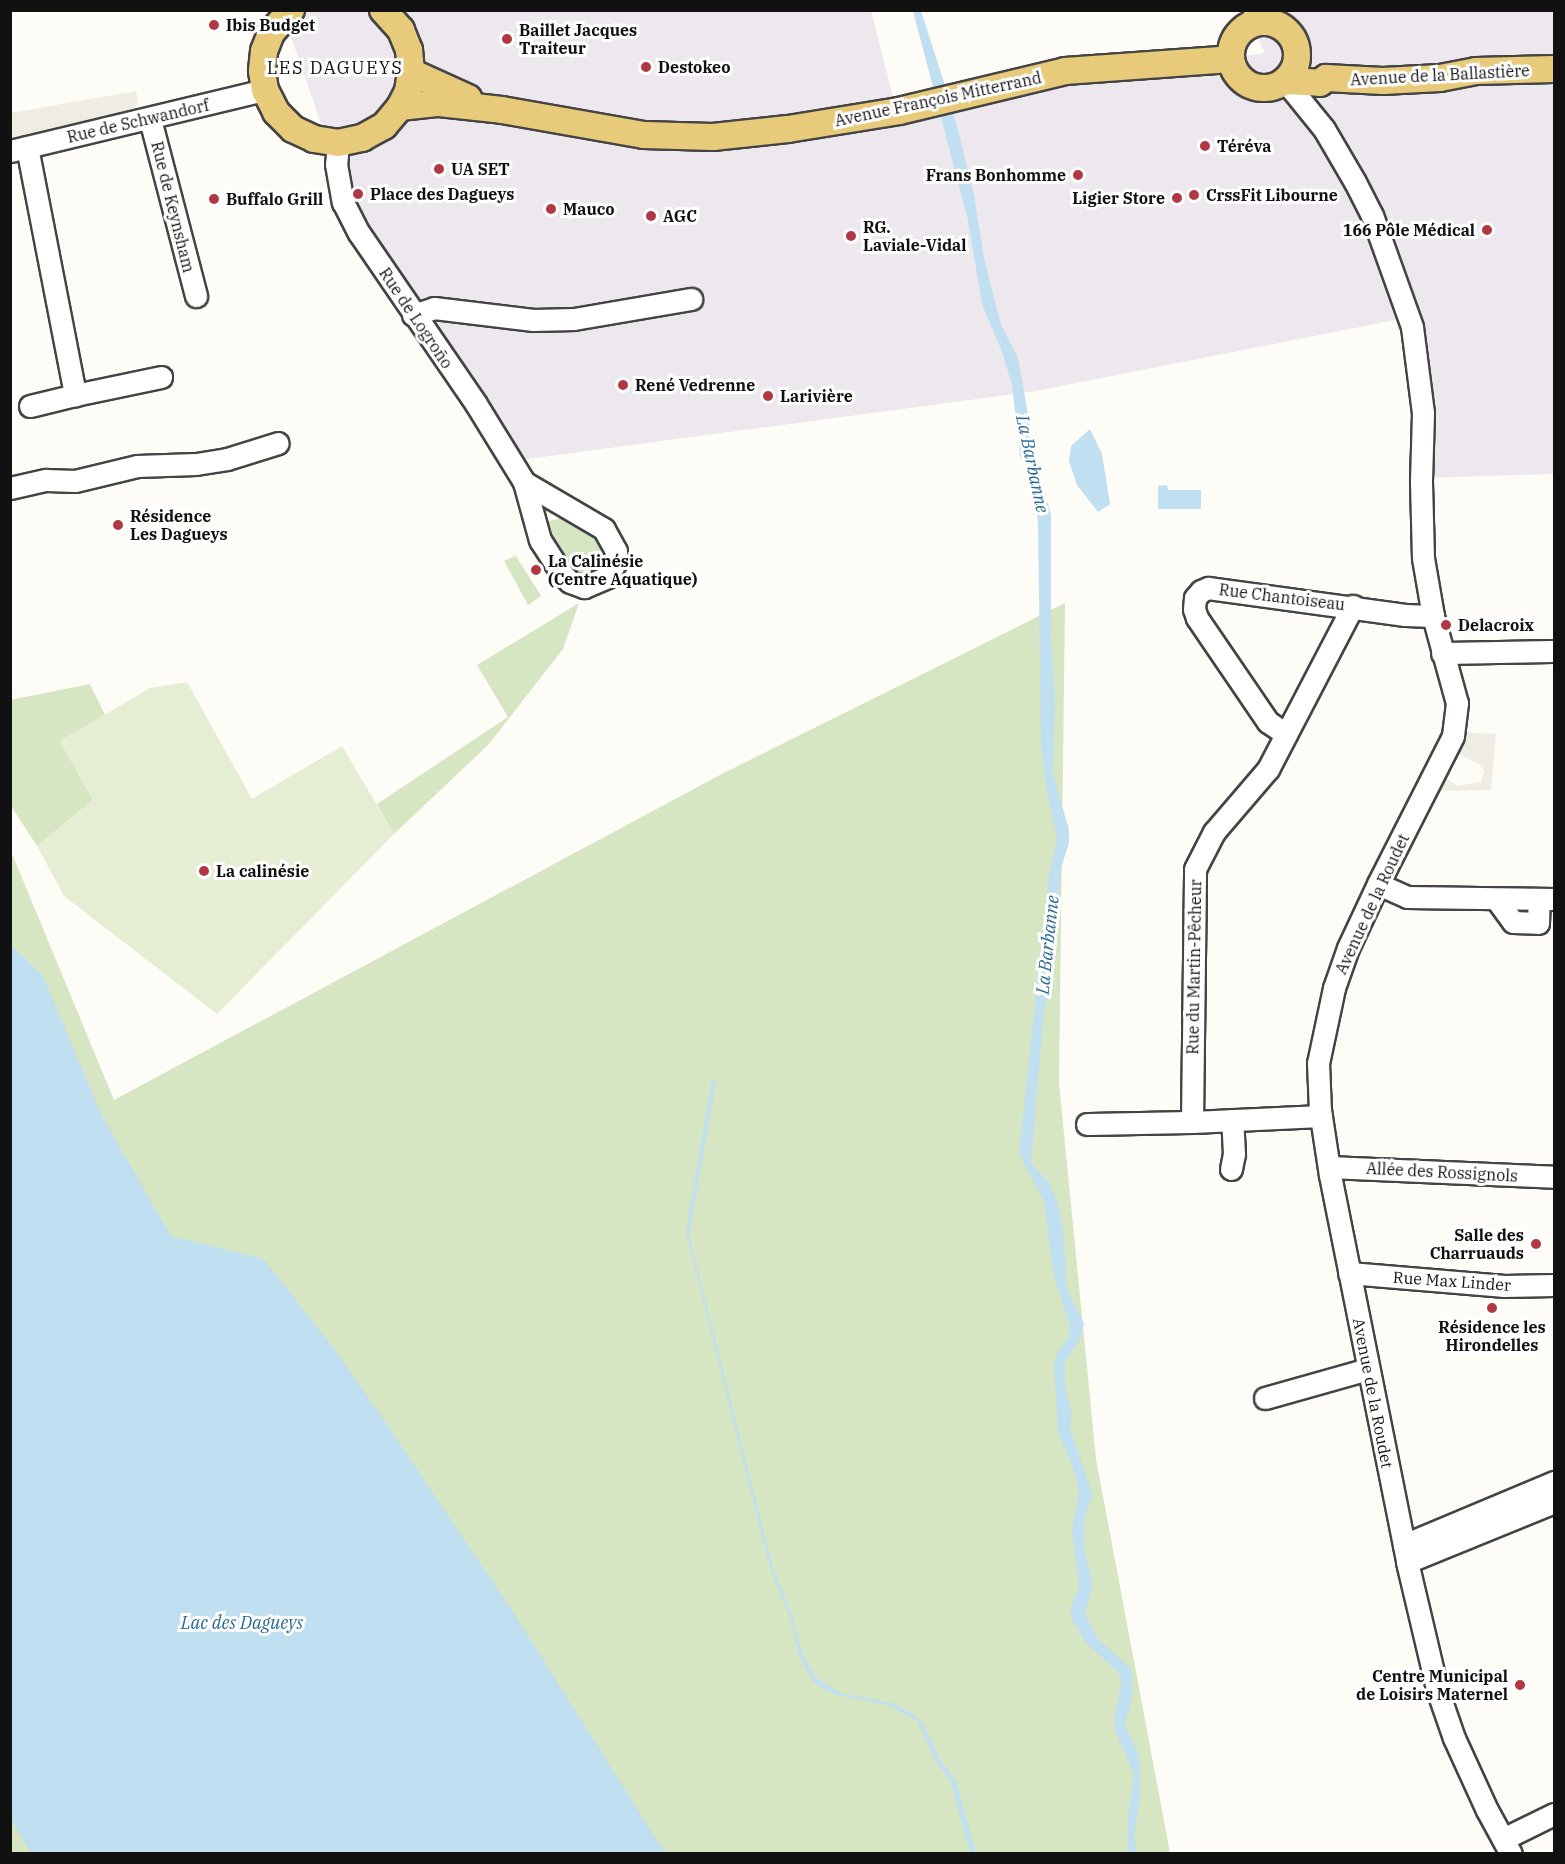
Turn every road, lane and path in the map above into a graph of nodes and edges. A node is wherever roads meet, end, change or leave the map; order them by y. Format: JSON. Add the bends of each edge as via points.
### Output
{"nodes":[{"id":1,"x":383,"y":10,"type":"edge"},
{"id":2,"x":285,"y":13,"type":"edge"},
{"id":3,"x":1257,"y":16,"type":"edge"},
{"id":4,"x":1298,"y":57,"type":"junction"},
{"id":5,"x":1231,"y":59,"type":"junction"},
{"id":6,"x":1554,"y":69,"type":"edge"},
{"id":7,"x":411,"y":72,"type":"junction"},
{"id":8,"x":1285,"y":81,"type":"junction"},
{"id":9,"x":1323,"y":81,"type":"junction"},
{"id":10,"x":265,"y":90,"type":"junction"},
{"id":11,"x":400,"y":107,"type":"junction"},
{"id":12,"x":1308,"y":108,"type":"junction"},
{"id":13,"x":502,"y":110,"type":"junction"},
{"id":14,"x":150,"y":119,"type":"junction"},
{"id":15,"x":338,"y":143,"type":"junction"},
{"id":16,"x":19,"y":149,"type":"edge"},
{"id":17,"x":196,"y":296,"type":"dead end"},
{"id":18,"x":691,"y":299,"type":"dead end"},
{"id":19,"x":413,"y":315,"type":"junction"},
{"id":20,"x":161,"y":377,"type":"dead end"},
{"id":21,"x":75,"y":396,"type":"junction"},
{"id":22,"x":30,"y":406,"type":"dead end"},
{"id":23,"x":278,"y":443,"type":"dead end"},
{"id":24,"x":524,"y":482,"type":"junction"},
{"id":25,"x":10,"y":488,"type":"edge"},
{"id":26,"x":568,"y":510,"type":"junction"},
{"id":27,"x":534,"y":523,"type":"junction"},
{"id":28,"x":1353,"y":606,"type":"junction"},
{"id":29,"x":1433,"y":616,"type":"junction"},
{"id":30,"x":1554,"y":651,"type":"edge"},
{"id":31,"x":1442,"y":653,"type":"junction"},
{"id":32,"x":1286,"y":734,"type":"junction"},
{"id":33,"x":1378,"y":884,"type":"junction"},
{"id":34,"x":1546,"y":899,"type":"edge"},
{"id":35,"x":1321,"y":1116,"type":"junction"},
{"id":36,"x":1232,"y":1120,"type":"junction"},
{"id":37,"x":1192,"y":1122,"type":"junction"},
{"id":38,"x":1087,"y":1124,"type":"dead end"},
{"id":39,"x":1329,"y":1167,"type":"junction"},
{"id":40,"x":1231,"y":1169,"type":"dead end"},
{"id":41,"x":1554,"y":1177,"type":"edge"},
{"id":42,"x":1349,"y":1273,"type":"junction"},
{"id":43,"x":1554,"y":1285,"type":"edge"},
{"id":44,"x":1368,"y":1369,"type":"junction"},
{"id":45,"x":1264,"y":1398,"type":"dead end"},
{"id":46,"x":1554,"y":1482,"type":"edge"},
{"id":47,"x":1554,"y":1502,"type":"edge"},
{"id":48,"x":1405,"y":1554,"type":"junction"},
{"id":49,"x":1554,"y":1814,"type":"edge"},
{"id":50,"x":1507,"y":1846,"type":"edge"}],
"edges":[{"from":1,"to":7,"type":"main road","via":[[401,30],[409,50]]},
{"from":2,"to":10,"type":"main road","via":[[264,51]]},
{"from":3,"to":4,"type":"main road","via":[[1289,32]]},
{"from":3,"to":5,"type":"main road","via":[[1237,35]]},
{"from":4,"to":8,"type":"main road"},
{"from":4,"to":9,"type":"main road","name":"Avenue de la Ballastière","via":[[1321,72]]},
{"from":5,"to":8,"type":"main road","via":[[1247,84],[1267,88]]},
{"from":5,"to":13,"type":"main road","name":"Avenue François Mitterrand","via":[[1065,71],[899,111],[713,137],[644,135]]},
{"from":6,"to":9,"type":"main road","name":"Avenue de la Ballastière","via":[[1476,71],[1440,78],[1383,81]]},
{"from":7,"to":11,"type":"main road"},
{"from":7,"to":13,"type":"main road","name":"Avenue François Mitterrand"},
{"from":8,"to":9,"type":"main road","name":"Avenue de la Ballastière"},
{"from":8,"to":12,"type":"street","name":"Avenue de la Roudet"},
{"from":9,"to":12,"type":"street"},
{"from":10,"to":14,"type":"street","name":"Rue de Schwandorf"},
{"from":10,"to":15,"type":"main road","via":[[276,112],[293,129],[314,139]]},
{"from":11,"to":13,"type":"main road","name":"Avenue François Mitterrand","via":[[439,103]]},
{"from":11,"to":15,"type":"main road","via":[[384,126]]},
{"from":12,"to":29,"type":"street","name":"Avenue de la Roudet","via":[[1336,146],[1372,215],[1412,327],[1423,413],[1423,558]]},
{"from":14,"to":16,"type":"street","name":"Rue de Schwandorf"},
{"from":14,"to":17,"type":"street","name":"Rue de Keynsham"},
{"from":15,"to":19,"type":"street","name":"Rue de Logroño","via":[[336,164],[343,202]]},
{"from":16,"to":21,"type":"street"},
{"from":18,"to":19,"type":"street","via":[[574,319],[533,320],[434,308]]},
{"from":19,"to":24,"type":"street","name":"Rue de Logroño","via":[[476,404]]},
{"from":20,"to":21,"type":"street"},
{"from":21,"to":22,"type":"street"},
{"from":23,"to":25,"type":"street","via":[[227,459],[137,466],[75,481],[46,480]]},
{"from":24,"to":26,"type":"street","name":"Rue de Logroño"},
{"from":24,"to":27,"type":"street","name":"Rue de Logroño"},
{"from":26,"to":27,"type":"street","via":[[549,513]]},
{"from":26,"to":27,"type":"street","name":"Rue de Logroño","via":[[604,530],[616,551],[612,570],[599,583],[584,587],[561,574]]},
{"from":28,"to":29,"type":"street","name":"Rue Chantoiseau"},
{"from":28,"to":32,"type":"street","name":"Rue du Martin-Pêcheur"},
{"from":28,"to":32,"type":"street","name":"Rue Chantoiseau","via":[[1208,588],[1195,598],[1197,618],[1268,722]]},
{"from":29,"to":31,"type":"street","name":"Avenue de la Roudet"},
{"from":30,"to":31,"type":"street"},
{"from":31,"to":33,"type":"street","name":"Avenue de la Roudet","via":[[1457,704],[1453,736]]},
{"from":32,"to":37,"type":"street","name":"Rue du Martin-Pêcheur","via":[[1268,768],[1214,832],[1195,869]]},
{"from":33,"to":34,"type":"street","via":[[1407,897],[1497,900],[1513,922],[1538,923]]},
{"from":33,"to":35,"type":"street","name":"Avenue de la Roudet","via":[[1334,988],[1318,1063]]},
{"from":35,"to":36,"type":"street"},
{"from":35,"to":39,"type":"street","name":"Avenue de la Roudet"},
{"from":36,"to":37,"type":"street"},
{"from":36,"to":40,"type":"street"},
{"from":37,"to":38,"type":"street"},
{"from":39,"to":41,"type":"street","name":"Allée des Rossignols"},
{"from":39,"to":42,"type":"street","name":"Avenue de la Roudet"},
{"from":42,"to":43,"type":"street","name":"Rue Max Linder","via":[[1504,1286]]},
{"from":42,"to":44,"type":"street","name":"Avenue de la Roudet"},
{"from":44,"to":45,"type":"street"},
{"from":44,"to":48,"type":"street","name":"Avenue de la Roudet"},
{"from":46,"to":48,"type":"street"},
{"from":47,"to":48,"type":"street"},
{"from":48,"to":50,"type":"street","name":"Avenue de la Roudet","via":[[1437,1689],[1450,1727]]},
{"from":49,"to":50,"type":"street"}]}
